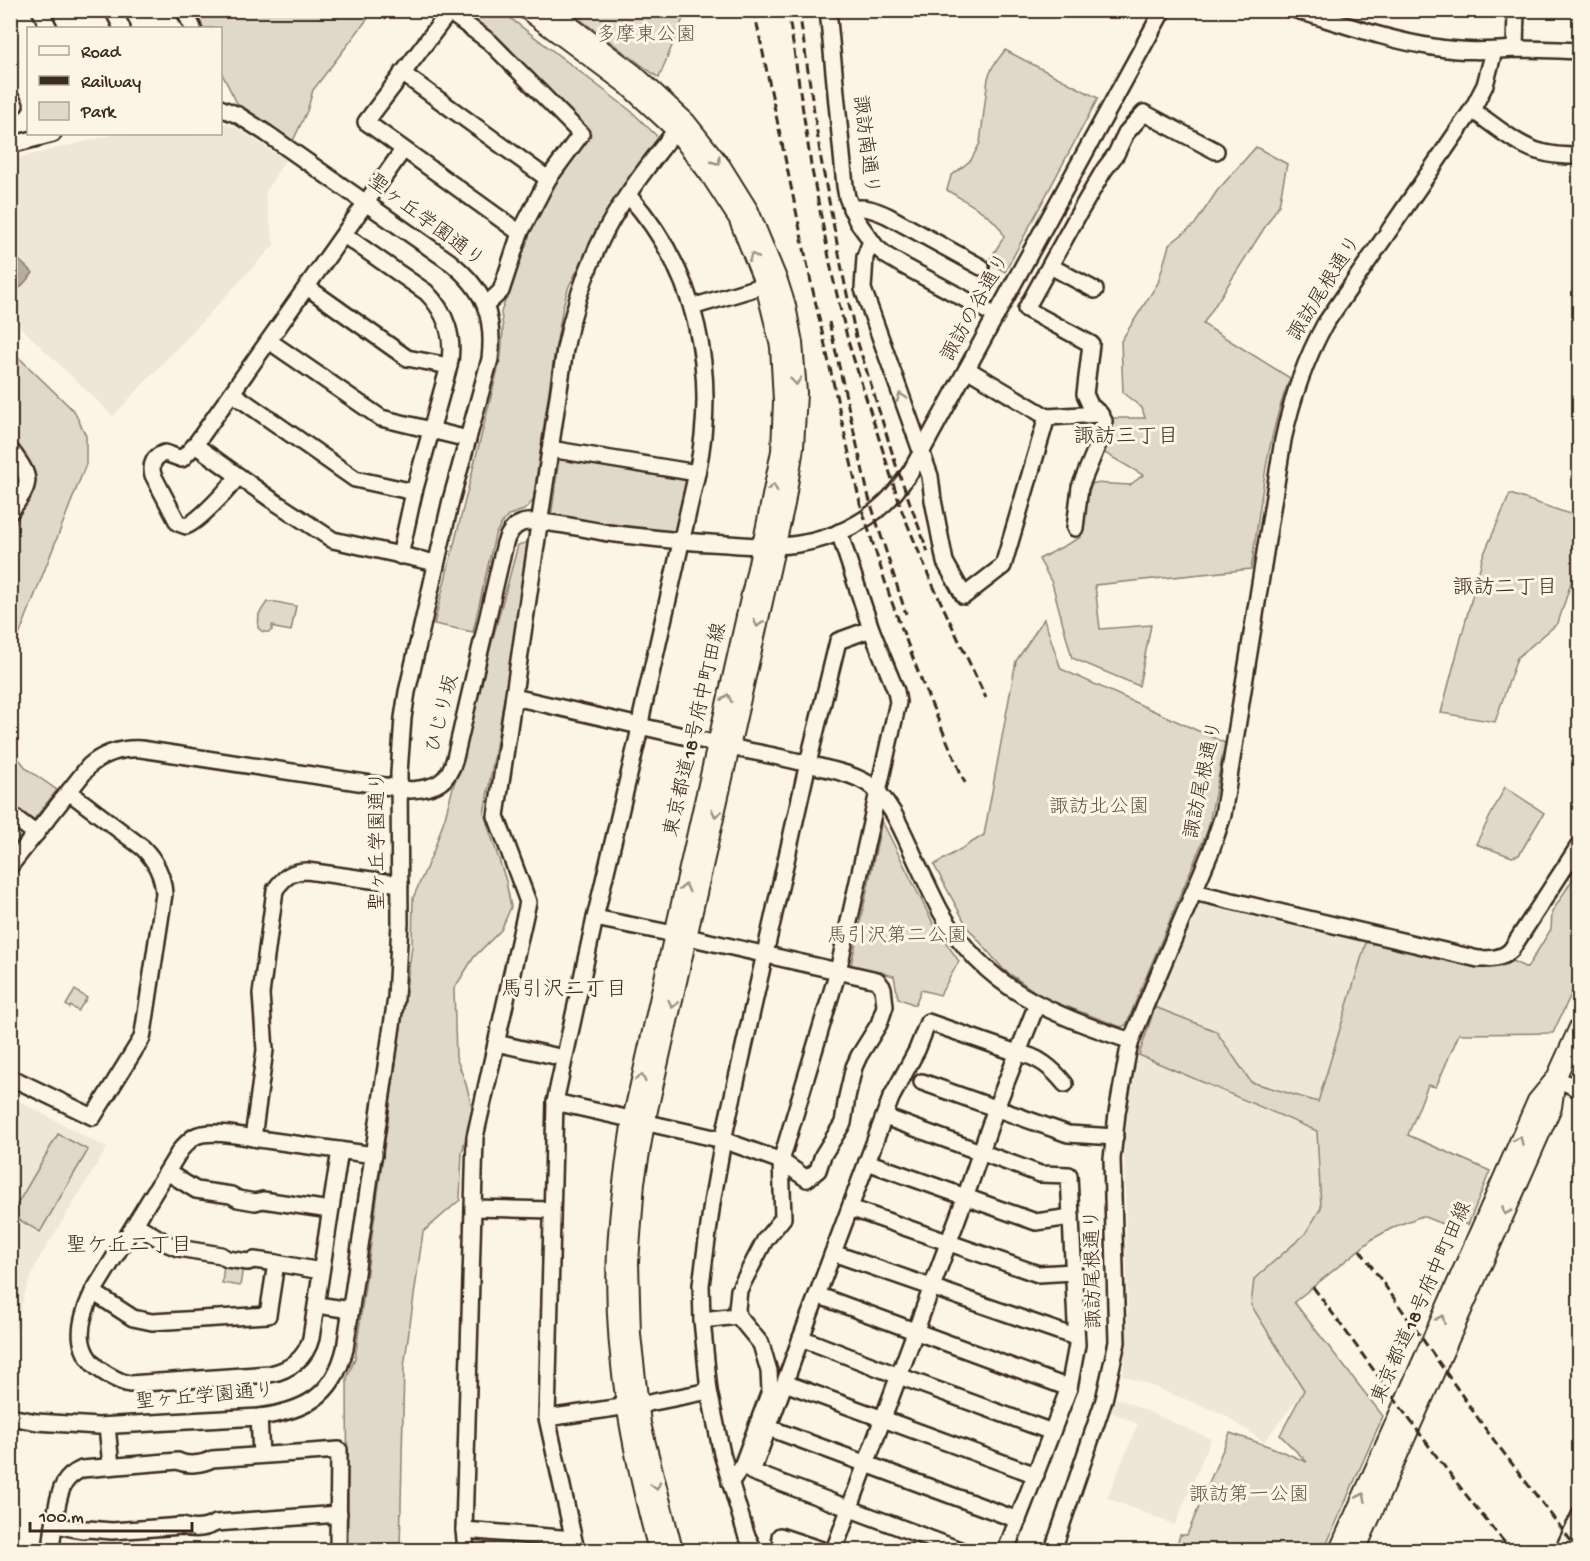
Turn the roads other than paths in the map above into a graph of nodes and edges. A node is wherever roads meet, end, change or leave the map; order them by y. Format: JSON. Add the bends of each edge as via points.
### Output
{"nodes":[{"id":1,"x":40,"y":10,"type":"edge"},
{"id":2,"x":113,"y":10,"type":"edge"},
{"id":3,"x":184,"y":10,"type":"edge"},
{"id":4,"x":527,"y":10,"type":"edge"},
{"id":5,"x":549,"y":10,"type":"edge"},
{"id":6,"x":828,"y":10,"type":"edge"},
{"id":7,"x":1162,"y":10,"type":"edge"},
{"id":8,"x":1296,"y":10,"type":"edge"},
{"id":9,"x":1516,"y":10,"type":"edge"},
{"id":10,"x":48,"y":27,"type":"edge"},
{"id":11,"x":122,"y":27,"type":"edge"},
{"id":12,"x":192,"y":27,"type":"edge"},
{"id":13,"x":1515,"y":50,"type":"junction"},
{"id":14,"x":1494,"y":51,"type":"junction"},
{"id":15,"x":1580,"y":51,"type":"edge"},
{"id":16,"x":402,"y":73,"type":"junction"},
{"id":17,"x":10,"y":96,"type":"edge"},
{"id":18,"x":10,"y":106,"type":"edge"},
{"id":19,"x":222,"y":109,"type":"edge"},
{"id":20,"x":1472,"y":110,"type":"junction"},
{"id":21,"x":1103,"y":119,"type":"junction"},
{"id":22,"x":676,"y":130,"type":"junction"},
{"id":23,"x":1126,"y":133,"type":"junction"},
{"id":24,"x":49,"y":135,"type":"edge"},
{"id":25,"x":10,"y":145,"type":"edge"},
{"id":26,"x":403,"y":150,"type":"junction"},
{"id":27,"x":1216,"y":151,"type":"dead end"},
{"id":28,"x":1580,"y":156,"type":"edge"},
{"id":29,"x":548,"y":178,"type":"junction"},
{"id":30,"x":628,"y":195,"type":"junction"},
{"id":31,"x":366,"y":204,"type":"junction"},
{"id":32,"x":851,"y":209,"type":"junction"},
{"id":33,"x":520,"y":233,"type":"junction"},
{"id":34,"x":344,"y":235,"type":"junction"},
{"id":35,"x":871,"y":241,"type":"junction"},
{"id":36,"x":1050,"y":266,"type":"junction"},
{"id":37,"x":981,"y":267,"type":"dead end"},
{"id":38,"x":765,"y":285,"type":"junction"},
{"id":39,"x":307,"y":287,"type":"junction"},
{"id":40,"x":1095,"y":290,"type":"dead end"},
{"id":41,"x":486,"y":305,"type":"junction"},
{"id":42,"x":692,"y":307,"type":"junction"},
{"id":43,"x":996,"y":316,"type":"junction"},
{"id":44,"x":269,"y":341,"type":"junction"},
{"id":45,"x":448,"y":366,"type":"junction"},
{"id":46,"x":967,"y":369,"type":"junction"},
{"id":47,"x":232,"y":393,"type":"junction"},
{"id":48,"x":1100,"y":414,"type":"junction"},
{"id":49,"x":1047,"y":417,"type":"junction"},
{"id":50,"x":430,"y":430,"type":"junction"},
{"id":51,"x":468,"y":439,"type":"junction"},
{"id":52,"x":195,"y":445,"type":"junction"},
{"id":53,"x":10,"y":449,"type":"edge"},
{"id":54,"x":550,"y":449,"type":"junction"},
{"id":55,"x":922,"y":452,"type":"junction"},
{"id":56,"x":697,"y":473,"type":"junction"},
{"id":57,"x":238,"y":476,"type":"junction"},
{"id":58,"x":18,"y":487,"type":"edge"},
{"id":59,"x":414,"y":492,"type":"junction"},
{"id":60,"x":10,"y":512,"type":"edge"},
{"id":61,"x":539,"y":522,"type":"junction"},
{"id":62,"x":1075,"y":528,"type":"dead end"},
{"id":63,"x":840,"y":532,"type":"junction"},
{"id":64,"x":681,"y":542,"type":"junction"},
{"id":65,"x":769,"y":546,"type":"junction"},
{"id":66,"x":400,"y":556,"type":"junction"},
{"id":67,"x":436,"y":563,"type":"junction"},
{"id":68,"x":871,"y":629,"type":"junction"},
{"id":69,"x":514,"y":697,"type":"junction"},
{"id":70,"x":640,"y":726,"type":"junction"},
{"id":71,"x":724,"y":745,"type":"junction"},
{"id":72,"x":808,"y":764,"type":"junction"},
{"id":73,"x":399,"y":788,"type":"junction"},
{"id":74,"x":69,"y":792,"type":"junction"},
{"id":75,"x":878,"y":793,"type":"junction"},
{"id":76,"x":10,"y":814,"type":"edge"},
{"id":77,"x":36,"y":834,"type":"junction"},
{"id":78,"x":1580,"y":844,"type":"edge"},
{"id":79,"x":10,"y":866,"type":"edge"},
{"id":80,"x":400,"y":884,"type":"junction"},
{"id":81,"x":1194,"y":892,"type":"junction"},
{"id":82,"x":595,"y":918,"type":"junction"},
{"id":83,"x":681,"y":935,"type":"junction"},
{"id":84,"x":765,"y":955,"type":"junction"},
{"id":85,"x":838,"y":971,"type":"junction"},
{"id":86,"x":1037,"y":1004,"type":"junction"},
{"id":87,"x":1580,"y":1025,"type":"edge"},
{"id":88,"x":1131,"y":1041,"type":"junction"},
{"id":89,"x":496,"y":1043,"type":"junction"},
{"id":90,"x":1017,"y":1053,"type":"junction"},
{"id":91,"x":564,"y":1058,"type":"junction"},
{"id":92,"x":10,"y":1077,"type":"edge"},
{"id":93,"x":1556,"y":1078,"type":"junction"},
{"id":94,"x":922,"y":1082,"type":"dead end"},
{"id":95,"x":1065,"y":1084,"type":"dead end"},
{"id":96,"x":1580,"y":1090,"type":"edge"},
{"id":97,"x":555,"y":1102,"type":"junction"},
{"id":98,"x":996,"y":1108,"type":"junction"},
{"id":99,"x":885,"y":1117,"type":"junction"},
{"id":100,"x":639,"y":1121,"type":"junction"},
{"id":101,"x":1115,"y":1137,"type":"junction"},
{"id":102,"x":253,"y":1138,"type":"junction"},
{"id":103,"x":723,"y":1140,"type":"junction"},
{"id":104,"x":340,"y":1150,"type":"junction"},
{"id":105,"x":982,"y":1153,"type":"junction"},
{"id":106,"x":374,"y":1155,"type":"junction"},
{"id":107,"x":781,"y":1161,"type":"junction"},
{"id":108,"x":867,"y":1162,"type":"junction"},
{"id":109,"x":167,"y":1173,"type":"junction"},
{"id":110,"x":965,"y":1198,"type":"junction"},
{"id":111,"x":473,"y":1208,"type":"junction"},
{"id":112,"x":850,"y":1208,"type":"junction"},
{"id":113,"x":330,"y":1210,"type":"junction"},
{"id":114,"x":552,"y":1210,"type":"junction"},
{"id":115,"x":1071,"y":1217,"type":"junction"},
{"id":116,"x":135,"y":1224,"type":"junction"},
{"id":117,"x":948,"y":1242,"type":"junction"},
{"id":118,"x":833,"y":1253,"type":"junction"},
{"id":119,"x":276,"y":1263,"type":"junction"},
{"id":120,"x":321,"y":1271,"type":"junction"},
{"id":121,"x":1074,"y":1272,"type":"junction"},
{"id":122,"x":932,"y":1288,"type":"junction"},
{"id":123,"x":93,"y":1292,"type":"junction"},
{"id":124,"x":817,"y":1295,"type":"junction"},
{"id":125,"x":317,"y":1305,"type":"junction"},
{"id":126,"x":351,"y":1310,"type":"junction"},
{"id":127,"x":738,"y":1316,"type":"junction"},
{"id":128,"x":702,"y":1320,"type":"junction"},
{"id":129,"x":916,"y":1331,"type":"junction"},
{"id":130,"x":1076,"y":1337,"type":"junction"},
{"id":131,"x":801,"y":1338,"type":"junction"},
{"id":132,"x":899,"y":1376,"type":"junction"},
{"id":133,"x":785,"y":1383,"type":"junction"},
{"id":134,"x":1070,"y":1388,"type":"junction"},
{"id":135,"x":709,"y":1391,"type":"junction"},
{"id":136,"x":632,"y":1405,"type":"junction"},
{"id":137,"x":10,"y":1417,"type":"edge"},
{"id":138,"x":259,"y":1417,"type":"junction"},
{"id":139,"x":547,"y":1418,"type":"junction"},
{"id":140,"x":883,"y":1420,"type":"junction"},
{"id":141,"x":107,"y":1426,"type":"junction"},
{"id":142,"x":769,"y":1428,"type":"junction"},
{"id":143,"x":1052,"y":1432,"type":"junction"},
{"id":144,"x":261,"y":1455,"type":"junction"},
{"id":145,"x":866,"y":1464,"type":"junction"},
{"id":146,"x":111,"y":1466,"type":"junction"},
{"id":147,"x":1036,"y":1475,"type":"junction"},
{"id":148,"x":730,"y":1483,"type":"junction"},
{"id":149,"x":850,"y":1509,"type":"junction"},
{"id":150,"x":339,"y":1514,"type":"junction"},
{"id":151,"x":1580,"y":1515,"type":"edge"},
{"id":152,"x":1018,"y":1520,"type":"junction"},
{"id":153,"x":55,"y":1525,"type":"junction"},
{"id":154,"x":464,"y":1530,"type":"junction"},
{"id":155,"x":780,"y":1536,"type":"dead end"},
{"id":156,"x":574,"y":1545,"type":"edge"},
{"id":157,"x":1580,"y":1546,"type":"edge"},
{"id":158,"x":51,"y":1551,"type":"edge"},
{"id":159,"x":338,"y":1551,"type":"edge"},
{"id":160,"x":466,"y":1551,"type":"edge"},
{"id":161,"x":658,"y":1551,"type":"edge"},
{"id":162,"x":673,"y":1551,"type":"edge"},
{"id":163,"x":754,"y":1551,"type":"edge"},
{"id":164,"x":822,"y":1551,"type":"edge"},
{"id":165,"x":834,"y":1551,"type":"edge"},
{"id":166,"x":960,"y":1551,"type":"edge"},
{"id":167,"x":1006,"y":1551,"type":"edge"},
{"id":168,"x":1053,"y":1551,"type":"edge"},
{"id":169,"x":1339,"y":1551,"type":"edge"},
{"id":170,"x":1356,"y":1551,"type":"edge"},
{"id":171,"x":1563,"y":1551,"type":"edge"},
{"id":172,"x":1577,"y":1551,"type":"edge"}],
"edges":[{"from":1,"to":10,"type":"street"},
{"from":2,"to":11,"type":"street"},
{"from":3,"to":12,"type":"street"},
{"from":4,"to":22,"type":"main road","name":"東京都道18号府中町田線","via":[[626,84]]},
{"from":5,"to":65,"type":"main road","name":"東京都道18号府中町田線","one_way":true,"via":[[634,74],[686,122],[721,166],[749,211],[778,281],[793,343],[794,447],[785,504]]},
{"from":6,"to":32,"type":"street","name":"諏訪南通り","via":[[845,186]]},
{"from":7,"to":21,"type":"street","name":"諏訪の谷通り"},
{"from":8,"to":14,"type":"street","via":[[1432,47]]},
{"from":9,"to":13,"type":"street"},
{"from":13,"to":14,"type":"street"},
{"from":13,"to":15,"type":"street"},
{"from":14,"to":20,"type":"street","name":"諏訪尾根通り","via":[[1485,85]]},
{"from":16,"to":26,"type":"street","via":[[366,122]]},
{"from":16,"to":29,"type":"street"},
{"from":16,"to":29,"type":"street","via":[[449,12],[497,48],[581,134]]},
{"from":17,"to":18,"type":"street","via":[[15,105]]},
{"from":19,"to":31,"type":"street","name":"聖ヶ丘学園通り","via":[[251,123]]},
{"from":20,"to":28,"type":"street","via":[[1530,148]]},
{"from":20,"to":81,"type":"street","name":"諏訪尾根通り","via":[[1334,309],[1305,362],[1283,440],[1226,799],[1215,841]]},
{"from":21,"to":23,"type":"street"},
{"from":21,"to":43,"type":"street","name":"諏訪の谷通り"},
{"from":22,"to":30,"type":"street"},
{"from":38,"to":22,"type":"main road","name":"東京都道18号府中町田線","one_way":true,"via":[[738,218]]},
{"from":23,"to":27,"type":"street","via":[[1144,113]]},
{"from":23,"to":36,"type":"street"},
{"from":24,"to":25,"type":"street"},
{"from":26,"to":31,"type":"street"},
{"from":26,"to":33,"type":"street"},
{"from":29,"to":33,"type":"street"},
{"from":30,"to":42,"type":"street","via":[[659,237]]},
{"from":30,"to":54,"type":"street","via":[[597,249],[574,310]]},
{"from":31,"to":34,"type":"street"},
{"from":31,"to":41,"type":"street","name":"聖ヶ丘学園通り","via":[[458,268],[475,285]]},
{"from":32,"to":35,"type":"street","name":"諏訪南通り"},
{"from":32,"to":37,"type":"street","via":[[861,207],[881,213]]},
{"from":33,"to":41,"type":"street","via":[[501,291]]},
{"from":34,"to":39,"type":"street"},
{"from":34,"to":45,"type":"street","via":[[433,299],[451,336]]},
{"from":35,"to":43,"type":"street","name":"諏訪南通り","via":[[887,256]]},
{"from":55,"to":35,"type":"street","one_way":true,"via":[[863,289],[865,257]]},
{"from":36,"to":40,"type":"street"},
{"from":36,"to":48,"type":"street","via":[[1026,309],[1091,344],[1085,394]]},
{"from":38,"to":42,"type":"street"},
{"from":65,"to":38,"type":"main road","name":"東京都道18号府中町田線","one_way":true,"via":[[783,401],[780,346]]},
{"from":39,"to":44,"type":"street"},
{"from":39,"to":45,"type":"street","via":[[407,358]]},
{"from":41,"to":51,"type":"street","name":"聖ヶ丘学園通り","via":[[492,335],[490,359]]},
{"from":42,"to":56,"type":"street","via":[[705,386],[703,448]]},
{"from":43,"to":46,"type":"street","name":"諏訪の谷通り"},
{"from":44,"to":47,"type":"street"},
{"from":44,"to":50,"type":"street","via":[[381,418]]},
{"from":45,"to":50,"type":"street"},
{"from":46,"to":49,"type":"street"},
{"from":46,"to":55,"type":"street","name":"諏訪の谷通り"},
{"from":47,"to":52,"type":"street"},
{"from":47,"to":59,"type":"street","via":[[355,479]]},
{"from":48,"to":49,"type":"street"},
{"from":48,"to":62,"type":"street","via":[[1103,432],[1080,487]]},
{"from":49,"to":55,"type":"street","via":[[1003,566],[964,596],[945,562]]},
{"from":50,"to":51,"type":"street"},
{"from":50,"to":59,"type":"street"},
{"from":51,"to":67,"type":"street","name":"聖ヶ丘学園通り"},
{"from":52,"to":57,"type":"street"},
{"from":52,"to":57,"type":"street","via":[[182,459],[165,453],[152,464],[153,476],[178,523],[186,526],[195,521]]},
{"from":53,"to":58,"type":"street","via":[[28,476]]},
{"from":54,"to":56,"type":"street"},
{"from":54,"to":61,"type":"street"},
{"from":55,"to":63,"type":"street","name":"諏訪の谷通り","via":[[886,503]]},
{"from":56,"to":64,"type":"street"},
{"from":57,"to":66,"type":"street","via":[[333,540]]},
{"from":58,"to":60,"type":"street","via":[[21,497]]},
{"from":59,"to":66,"type":"street"},
{"from":61,"to":64,"type":"street","name":"ひじり坂"},
{"from":61,"to":69,"type":"street"},
{"from":61,"to":73,"type":"street","name":"ひじり坂","via":[[522,524],[506,538],[451,770],[429,788]]},
{"from":63,"to":65,"type":"street","name":"諏訪の谷通り","via":[[803,544]]},
{"from":63,"to":68,"type":"street"},
{"from":64,"to":65,"type":"street","name":"ひじり坂"},
{"from":64,"to":70,"type":"street"},
{"from":65,"to":71,"type":"main road","name":"東京都道18号府中町田線"},
{"from":66,"to":67,"type":"street"},
{"from":67,"to":73,"type":"street","name":"聖ヶ丘学園通り","via":[[405,704]]},
{"from":68,"to":72,"type":"street","via":[[837,641]]},
{"from":68,"to":75,"type":"street","via":[[898,702]]},
{"from":69,"to":70,"type":"street"},
{"from":69,"to":89,"type":"street","via":[[496,816],[528,902]]},
{"from":70,"to":71,"type":"street"},
{"from":70,"to":82,"type":"street"},
{"from":71,"to":72,"type":"street"},
{"from":71,"to":83,"type":"main road","name":"東京都道18号府中町田線"},
{"from":72,"to":75,"type":"street","via":[[851,776]]},
{"from":72,"to":84,"type":"street"},
{"from":73,"to":74,"type":"street","name":"ひじり坂","via":[[128,749],[97,759]]},
{"from":73,"to":80,"type":"street","name":"聖ヶ丘学園通り"},
{"from":74,"to":77,"type":"street","name":"ひじり坂"},
{"from":74,"to":92,"type":"street","via":[[143,848],[161,876],[164,894],[142,1038],[93,1117]]},
{"from":75,"to":85,"type":"street"},
{"from":75,"to":86,"type":"street","via":[[893,812],[941,912],[962,943],[1000,981]]},
{"from":76,"to":77,"type":"street"},
{"from":77,"to":79,"type":"street","name":"ひじり坂"},
{"from":78,"to":81,"type":"street","via":[[1507,954],[1496,959],[1478,959]]},
{"from":80,"to":102,"type":"street","via":[[298,871],[275,890],[261,994],[265,1050]]},
{"from":80,"to":106,"type":"street","name":"聖ヶ丘学園通り","via":[[396,998]]},
{"from":81,"to":88,"type":"street","name":"諏訪尾根通り"},
{"from":82,"to":83,"type":"street"},
{"from":82,"to":91,"type":"street"},
{"from":83,"to":84,"type":"street"},
{"from":83,"to":100,"type":"main road","name":"東京都道18号府中町田線"},
{"from":84,"to":85,"type":"street"},
{"from":84,"to":103,"type":"street"},
{"from":85,"to":107,"type":"street"},
{"from":85,"to":107,"type":"street","via":[[877,980],[883,988],[885,1006],[854,1067],[843,1123],[818,1170],[807,1179]]},
{"from":86,"to":88,"type":"street"},
{"from":86,"to":90,"type":"street"},
{"from":87,"to":93,"type":"main road","name":"東京都道18号府中町田線"},
{"from":88,"to":101,"type":"street","name":"諏訪尾根通り"},
{"from":89,"to":91,"type":"street"},
{"from":89,"to":111,"type":"street","via":[[475,1137]]},
{"from":90,"to":95,"type":"street","via":[[1046,1064]]},
{"from":90,"to":98,"type":"street"},
{"from":90,"to":99,"type":"street","via":[[928,1022]]},
{"from":91,"to":97,"type":"street"},
{"from":93,"to":96,"type":"street"},
{"from":169,"to":93,"type":"main road","name":"東京都道18号府中町田線","one_way":true,"via":[[1537,1101]]},
{"from":93,"to":170,"type":"main road","name":"東京都道18号府中町田線","one_way":true,"via":[[1552,1107]]},
{"from":94,"to":98,"type":"street"},
{"from":97,"to":100,"type":"street"},
{"from":97,"to":114,"type":"street"},
{"from":98,"to":101,"type":"street","via":[[1068,1134]]},
{"from":98,"to":105,"type":"street"},
{"from":99,"to":105,"type":"street"},
{"from":99,"to":108,"type":"street"},
{"from":100,"to":103,"type":"street"},
{"from":100,"to":136,"type":"main road","name":"東京都道18号府中町田線","via":[[622,1186],[616,1254],[618,1331]]},
{"from":101,"to":168,"type":"street","name":"諏訪尾根通り","via":[[1112,1160],[1118,1342],[1104,1401]]},
{"from":102,"to":104,"type":"street"},
{"from":102,"to":109,"type":"street","via":[[198,1135],[181,1149]]},
{"from":103,"to":107,"type":"street"},
{"from":103,"to":128,"type":"street","via":[[700,1285]]},
{"from":104,"to":106,"type":"street"},
{"from":104,"to":113,"type":"street"},
{"from":105,"to":110,"type":"street"},
{"from":105,"to":115,"type":"street","via":[[1040,1174],[1069,1175]]},
{"from":106,"to":126,"type":"street","name":"聖ヶ丘学園通り"},
{"from":107,"to":127,"type":"street","via":[[783,1218],[765,1240],[739,1290]]},
{"from":108,"to":110,"type":"street"},
{"from":108,"to":112,"type":"street"},
{"from":109,"to":113,"type":"street","via":[[196,1190],[255,1202]]},
{"from":109,"to":116,"type":"street"},
{"from":110,"to":115,"type":"street","via":[[1036,1222]]},
{"from":110,"to":117,"type":"street"},
{"from":111,"to":114,"type":"street"},
{"from":111,"to":154,"type":"street"},
{"from":112,"to":117,"type":"street"},
{"from":112,"to":118,"type":"street"},
{"from":113,"to":120,"type":"street"},
{"from":114,"to":139,"type":"street"},
{"from":115,"to":121,"type":"street"},
{"from":116,"to":119,"type":"street","via":[[178,1248],[227,1259]]},
{"from":116,"to":123,"type":"street"},
{"from":117,"to":121,"type":"street","via":[[1038,1275]]},
{"from":117,"to":122,"type":"street"},
{"from":118,"to":122,"type":"street"},
{"from":118,"to":124,"type":"street"},
{"from":119,"to":120,"type":"street"},
{"from":119,"to":123,"type":"street","via":[[268,1315],[152,1322],[133,1317]]},
{"from":120,"to":125,"type":"street"},
{"from":121,"to":130,"type":"street"},
{"from":122,"to":129,"type":"street"},
{"from":122,"to":130,"type":"street"},
{"from":123,"to":125,"type":"street","via":[[83,1318],[84,1352],[101,1371],[130,1384],[284,1370],[300,1359],[309,1346]]},
{"from":124,"to":129,"type":"street"},
{"from":124,"to":131,"type":"street"},
{"from":125,"to":126,"type":"street"},
{"from":126,"to":138,"type":"street","name":"聖ヶ丘学園通り","via":[[342,1360],[329,1385],[303,1407]]},
{"from":127,"to":128,"type":"street"},
{"from":127,"to":148,"type":"street","via":[[761,1344],[770,1391],[742,1466]]},
{"from":128,"to":135,"type":"street"},
{"from":129,"to":132,"type":"street"},
{"from":129,"to":134,"type":"street"},
{"from":130,"to":134,"type":"street"},
{"from":131,"to":132,"type":"street"},
{"from":131,"to":133,"type":"street"},
{"from":132,"to":140,"type":"street"},
{"from":132,"to":143,"type":"street"},
{"from":133,"to":140,"type":"street"},
{"from":133,"to":142,"type":"street"},
{"from":134,"to":143,"type":"street"},
{"from":135,"to":136,"type":"street"},
{"from":135,"to":148,"type":"street"},
{"from":136,"to":139,"type":"street"},
{"from":136,"to":161,"type":"main road","name":"東京都道18号府中町田線","via":[[634,1448]]},
{"from":136,"to":162,"type":"main road","name":"東京都道18号府中町田線","one_way":true,"via":[[641,1424]]},
{"from":137,"to":141,"type":"street","name":"聖ヶ丘学園通り","via":[[62,1425]]},
{"from":138,"to":141,"type":"street","name":"聖ヶ丘学園通り"},
{"from":138,"to":144,"type":"street"},
{"from":139,"to":156,"type":"street"},
{"from":140,"to":145,"type":"street"},
{"from":140,"to":147,"type":"street"},
{"from":141,"to":146,"type":"street"},
{"from":142,"to":145,"type":"street"},
{"from":142,"to":149,"type":"street","via":[[752,1472]]},
{"from":143,"to":147,"type":"street"},
{"from":144,"to":146,"type":"street","via":[[183,1464],[178,1461]]},
{"from":144,"to":150,"type":"street","via":[[339,1450]]},
{"from":145,"to":149,"type":"street"},
{"from":145,"to":152,"type":"street"},
{"from":146,"to":153,"type":"street","via":[[82,1469],[70,1476],[60,1494]]},
{"from":147,"to":152,"type":"street"},
{"from":148,"to":163,"type":"street"},
{"from":149,"to":165,"type":"street"},
{"from":149,"to":166,"type":"street"},
{"from":150,"to":153,"type":"street","via":[[216,1523],[190,1529],[182,1526],[112,1531]]},
{"from":150,"to":159,"type":"street"},
{"from":151,"to":171,"type":"street"},
{"from":152,"to":167,"type":"street"},
{"from":153,"to":158,"type":"street"},
{"from":154,"to":156,"type":"street"},
{"from":154,"to":160,"type":"street"},
{"from":155,"to":164,"type":"street"},
{"from":157,"to":172,"type":"street"}]}
